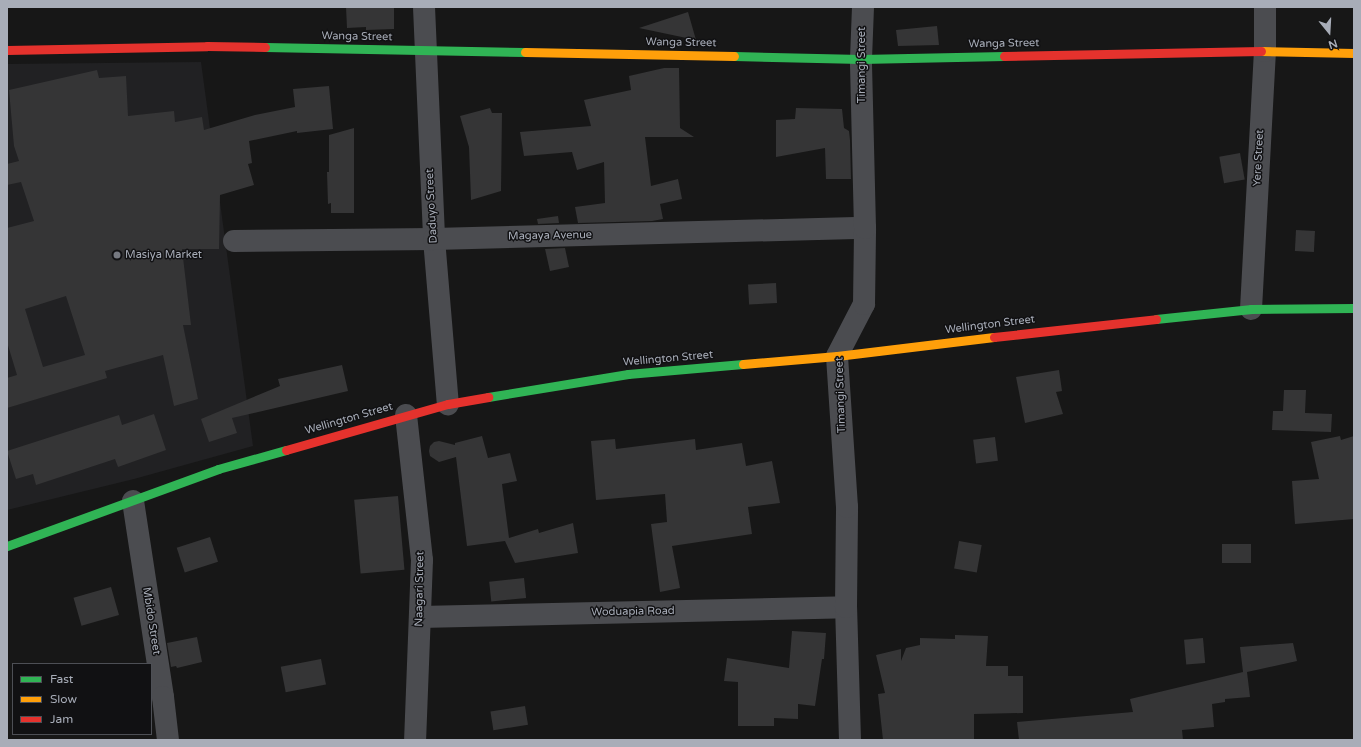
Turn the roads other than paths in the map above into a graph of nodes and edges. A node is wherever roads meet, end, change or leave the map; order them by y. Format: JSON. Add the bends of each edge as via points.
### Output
{"nodes":[{"id":1,"x":424,"y":7,"type":"edge"},
{"id":2,"x":863,"y":7,"type":"edge"},
{"id":3,"x":1265,"y":7,"type":"edge"},
{"id":4,"x":7,"y":50,"type":"edge"},
{"id":5,"x":425,"y":50,"type":"junction"},
{"id":6,"x":1265,"y":50,"type":"junction"},
{"id":7,"x":1354,"y":53,"type":"edge"},
{"id":8,"x":861,"y":59,"type":"junction"},
{"id":9,"x":865,"y":228,"type":"junction"},
{"id":10,"x":434,"y":239,"type":"junction"},
{"id":11,"x":234,"y":241,"type":"dead end"},
{"id":12,"x":1354,"y":308,"type":"edge"},
{"id":13,"x":1251,"y":309,"type":"junction"},
{"id":14,"x":837,"y":356,"type":"junction"},
{"id":15,"x":448,"y":404,"type":"junction"},
{"id":16,"x":406,"y":415,"type":"junction"},
{"id":17,"x":133,"y":501,"type":"junction"},
{"id":18,"x":7,"y":546,"type":"edge"},
{"id":19,"x":846,"y":607,"type":"junction"},
{"id":20,"x":420,"y":617,"type":"junction"},
{"id":21,"x":168,"y":740,"type":"edge"},
{"id":22,"x":415,"y":740,"type":"edge"},
{"id":23,"x":850,"y":740,"type":"edge"}],
"edges":[{"from":1,"to":5,"type":"street","name":"Daduyo Street"},
{"from":2,"to":8,"type":"street","name":"Timangi Street"},
{"from":3,"to":6,"type":"street","name":"Yere Street"},
{"from":4,"to":5,"type":"main road","name":"Wanga Street","via":[[207,46]]},
{"from":5,"to":8,"type":"main road","name":"Wanga Street"},
{"from":5,"to":10,"type":"street","name":"Daduyo Street"},
{"from":6,"to":7,"type":"main road","name":"Wanga Street"},
{"from":6,"to":8,"type":"main road","name":"Wanga Street"},
{"from":6,"to":13,"type":"street","name":"Yere Street"},
{"from":8,"to":9,"type":"street","name":"Timangi Street"},
{"from":9,"to":10,"type":"street","name":"Magaya Avenue"},
{"from":9,"to":14,"type":"street","name":"Timangi Street","via":[[864,304]]},
{"from":10,"to":11,"type":"street","name":"Magaya Avenue"},
{"from":10,"to":15,"type":"street","name":"Daduyo Street"},
{"from":12,"to":13,"type":"main road","name":"Wellington Street"},
{"from":13,"to":14,"type":"main road","name":"Wellington Street"},
{"from":14,"to":15,"type":"main road","name":"Wellington Street","via":[[628,374]]},
{"from":14,"to":19,"type":"street","name":"Timangi Street","via":[[847,506]]},
{"from":15,"to":16,"type":"main road","name":"Wellington Street"},
{"from":16,"to":17,"type":"main road","name":"Wellington Street","via":[[218,469]]},
{"from":16,"to":20,"type":"street","name":"Naagari Street","via":[[422,560]]},
{"from":17,"to":18,"type":"main road","name":"Wellington Street"},
{"from":17,"to":21,"type":"street","name":"Mbido Street"},
{"from":19,"to":20,"type":"street","name":"Woduapia Road"},
{"from":19,"to":23,"type":"street","name":"Timangi Street"},
{"from":20,"to":22,"type":"street","name":"Naagari Street"}]}
